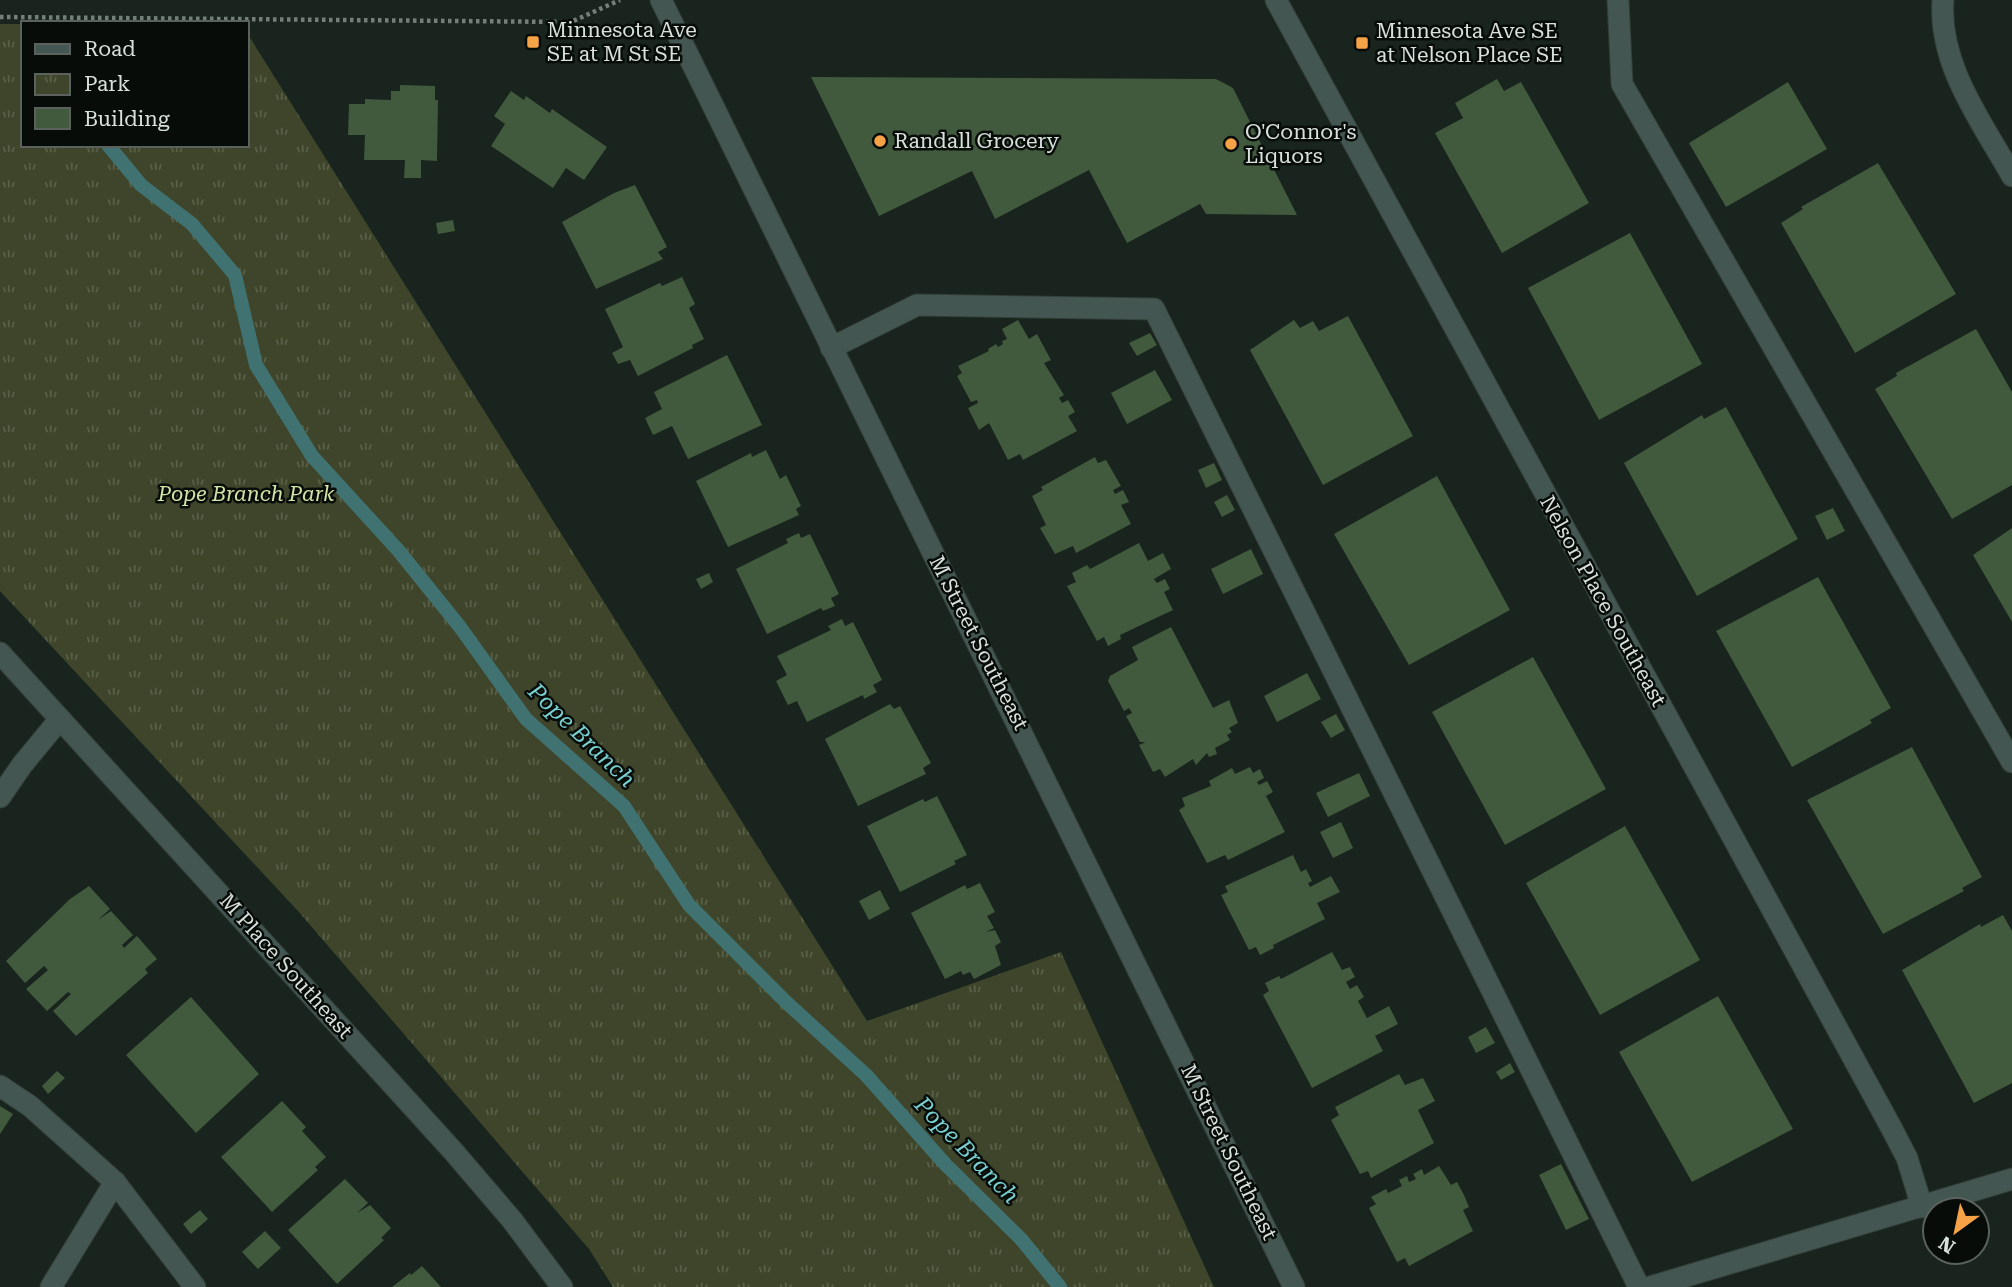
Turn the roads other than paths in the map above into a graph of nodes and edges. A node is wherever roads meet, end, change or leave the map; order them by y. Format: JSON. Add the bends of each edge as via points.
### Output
{"nodes":[{"id":1,"x":661,"y":0,"type":"edge"},
{"id":2,"x":1276,"y":0,"type":"edge"},
{"id":3,"x":1618,"y":0,"type":"edge"},
{"id":4,"x":1943,"y":0,"type":"edge"},
{"id":5,"x":2012,"y":176,"type":"edge"},
{"id":6,"x":831,"y":348,"type":"junction"},
{"id":7,"x":0,"y":653,"type":"edge"},
{"id":8,"x":60,"y":719,"type":"junction"},
{"id":9,"x":2012,"y":762,"type":"edge"},
{"id":10,"x":0,"y":797,"type":"edge"},
{"id":11,"x":0,"y":1086,"type":"edge"},
{"id":12,"x":2012,"y":1179,"type":"edge"},
{"id":13,"x":116,"y":1182,"type":"junction"},
{"id":14,"x":1957,"y":1196,"type":"edge"},
{"id":15,"x":1921,"y":1204,"type":"edge"},
{"id":16,"x":1921,"y":1207,"type":"edge"},
{"id":17,"x":51,"y":1287,"type":"edge"},
{"id":18,"x":195,"y":1287,"type":"edge"},
{"id":19,"x":562,"y":1287,"type":"edge"},
{"id":20,"x":1294,"y":1287,"type":"edge"},
{"id":21,"x":1639,"y":1287,"type":"edge"},
{"id":22,"x":1650,"y":1287,"type":"edge"}],
"edges":[{"from":1,"to":6,"type":"street","name":"M Street Southeast"},
{"from":2,"to":15,"type":"street","name":"Nelson Place Southeast","via":[[1892,1129]]},
{"from":3,"to":9,"type":"street","via":[[1622,84]]},
{"from":4,"to":5,"type":"street","via":[[1946,45],[1957,79]]},
{"from":6,"to":20,"type":"street","name":"M Street Southeast"},
{"from":6,"to":21,"type":"street","via":[[917,305],[1154,309]]},
{"from":7,"to":8,"type":"street","name":"M Place Southeast"},
{"from":8,"to":10,"type":"street"},
{"from":8,"to":19,"type":"street","name":"M Place Southeast","via":[[453,1151]]},
{"from":11,"to":13,"type":"street","via":[[30,1106]]},
{"from":12,"to":14,"type":"street"},
{"from":13,"to":17,"type":"street"},
{"from":13,"to":18,"type":"street"},
{"from":16,"to":22,"type":"street"}]}
